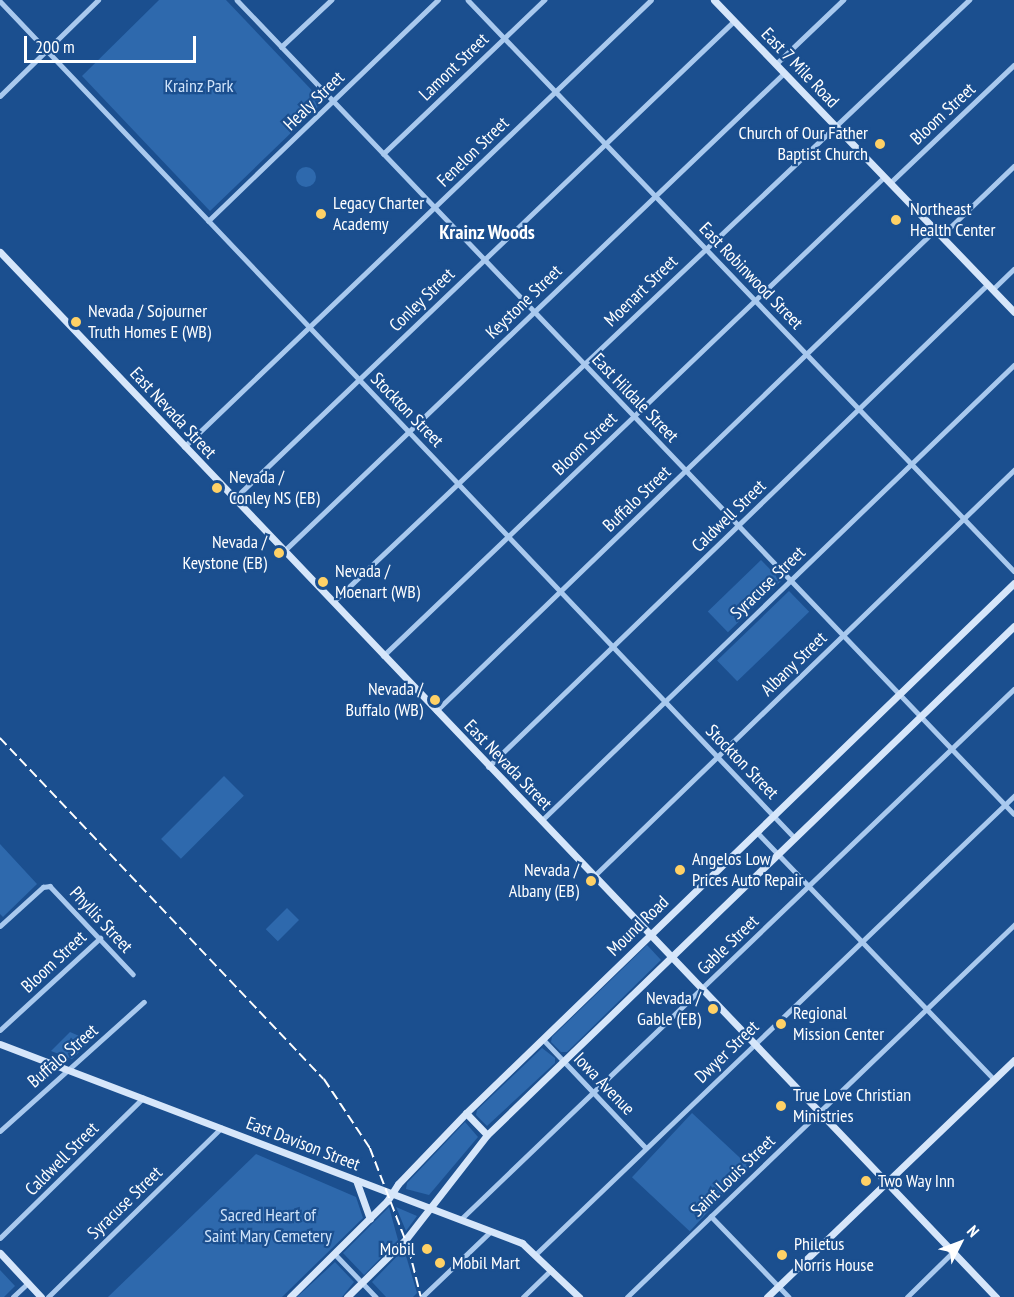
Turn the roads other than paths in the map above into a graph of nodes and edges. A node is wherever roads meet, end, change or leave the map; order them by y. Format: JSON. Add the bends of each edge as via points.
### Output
{"nodes":[{"id":1,"x":98,"y":0,"type":"edge"},
{"id":2,"x":237,"y":0,"type":"edge"},
{"id":3,"x":331,"y":0,"type":"edge"},
{"id":4,"x":438,"y":0,"type":"edge"},
{"id":5,"x":468,"y":0,"type":"edge"},
{"id":6,"x":544,"y":0,"type":"edge"},
{"id":7,"x":651,"y":0,"type":"edge"},
{"id":8,"x":715,"y":0,"type":"edge"},
{"id":9,"x":843,"y":0,"type":"edge"},
{"id":10,"x":969,"y":0,"type":"edge"},
{"id":11,"x":0,"y":1,"type":"edge"},
{"id":12,"x":734,"y":21,"type":"junction"},
{"id":13,"x":504,"y":38,"type":"junction"},
{"id":14,"x":281,"y":47,"type":"junction"},
{"id":15,"x":46,"y":50,"type":"junction"},
{"id":16,"x":776,"y":64,"type":"junction"},
{"id":17,"x":1014,"y":65,"type":"edge"},
{"id":18,"x":784,"y":73,"type":"junction"},
{"id":19,"x":555,"y":92,"type":"junction"},
{"id":20,"x":0,"y":96,"type":"edge"},
{"id":21,"x":334,"y":101,"type":"junction"},
{"id":22,"x":835,"y":126,"type":"junction"},
{"id":23,"x":605,"y":144,"type":"junction"},
{"id":24,"x":383,"y":154,"type":"junction"},
{"id":25,"x":1014,"y":166,"type":"edge"},
{"id":26,"x":884,"y":177,"type":"junction"},
{"id":27,"x":890,"y":183,"type":"junction"},
{"id":28,"x":655,"y":196,"type":"junction"},
{"id":29,"x":434,"y":208,"type":"junction"},
{"id":30,"x":208,"y":220,"type":"junction"},
{"id":31,"x":934,"y":230,"type":"junction"},
{"id":32,"x":941,"y":236,"type":"junction"},
{"id":33,"x":705,"y":248,"type":"junction"},
{"id":34,"x":0,"y":252,"type":"edge"},
{"id":35,"x":484,"y":260,"type":"junction"},
{"id":36,"x":1014,"y":269,"type":"edge"},
{"id":37,"x":990,"y":287,"type":"junction"},
{"id":38,"x":755,"y":300,"type":"junction"},
{"id":39,"x":534,"y":312,"type":"junction"},
{"id":40,"x":1014,"y":312,"type":"edge"},
{"id":41,"x":309,"y":327,"type":"junction"},
{"id":42,"x":806,"y":354,"type":"junction"},
{"id":43,"x":584,"y":364,"type":"junction"},
{"id":44,"x":1014,"y":365,"type":"edge"},
{"id":45,"x":359,"y":380,"type":"junction"},
{"id":46,"x":859,"y":409,"type":"junction"},
{"id":47,"x":634,"y":416,"type":"junction"},
{"id":48,"x":409,"y":432,"type":"junction"},
{"id":49,"x":184,"y":447,"type":"junction"},
{"id":50,"x":911,"y":464,"type":"junction"},
{"id":51,"x":686,"y":470,"type":"junction"},
{"id":52,"x":1014,"y":470,"type":"edge"},
{"id":53,"x":458,"y":484,"type":"junction"},
{"id":54,"x":234,"y":499,"type":"junction"},
{"id":55,"x":964,"y":519,"type":"junction"},
{"id":56,"x":738,"y":525,"type":"junction"},
{"id":57,"x":508,"y":536,"type":"junction"},
{"id":58,"x":283,"y":552,"type":"junction"},
{"id":59,"x":1014,"y":570,"type":"edge"},
{"id":60,"x":790,"y":580,"type":"junction"},
{"id":61,"x":1014,"y":583,"type":"edge"},
{"id":62,"x":561,"y":591,"type":"junction"},
{"id":63,"x":332,"y":602,"type":"junction"},
{"id":64,"x":1014,"y":626,"type":"edge"},
{"id":65,"x":843,"y":635,"type":"junction"},
{"id":66,"x":613,"y":646,"type":"junction"},
{"id":67,"x":383,"y":656,"type":"junction"},
{"id":68,"x":1014,"y":689,"type":"edge"},
{"id":69,"x":899,"y":694,"type":"junction"},
{"id":70,"x":665,"y":701,"type":"junction"},
{"id":71,"x":436,"y":712,"type":"junction"},
{"id":72,"x":920,"y":716,"type":"junction"},
{"id":73,"x":952,"y":749,"type":"junction"},
{"id":74,"x":718,"y":757,"type":"junction"},
{"id":75,"x":488,"y":766,"type":"junction"},
{"id":76,"x":1014,"y":796,"type":"edge"},
{"id":77,"x":1005,"y":805,"type":"junction"},
{"id":78,"x":1014,"y":814,"type":"edge"},
{"id":79,"x":774,"y":816,"type":"junction"},
{"id":80,"x":540,"y":822,"type":"junction"},
{"id":81,"x":757,"y":832,"type":"junction"},
{"id":82,"x":794,"y":837,"type":"junction"},
{"id":83,"x":777,"y":854,"type":"junction"},
{"id":84,"x":593,"y":876,"type":"junction"},
{"id":85,"x":809,"y":886,"type":"junction"},
{"id":86,"x":1014,"y":925,"type":"edge"},
{"id":87,"x":0,"y":926,"type":"edge"},
{"id":88,"x":649,"y":936,"type":"junction"},
{"id":89,"x":100,"y":938,"type":"junction"},
{"id":90,"x":862,"y":941,"type":"junction"},
{"id":91,"x":670,"y":957,"type":"junction"},
{"id":92,"x":133,"y":974,"type":"dead end"},
{"id":93,"x":701,"y":990,"type":"junction"},
{"id":94,"x":144,"y":1002,"type":"dead end"},
{"id":95,"x":927,"y":1009,"type":"junction"},
{"id":96,"x":0,"y":1030,"type":"edge"},
{"id":97,"x":543,"y":1039,"type":"junction"},
{"id":98,"x":0,"y":1044,"type":"edge"},
{"id":99,"x":754,"y":1044,"type":"junction"},
{"id":100,"x":563,"y":1060,"type":"junction"},
{"id":101,"x":1014,"y":1060,"type":"edge"},
{"id":102,"x":66,"y":1069,"type":"junction"},
{"id":103,"x":994,"y":1079,"type":"junction"},
{"id":104,"x":594,"y":1092,"type":"junction"},
{"id":105,"x":143,"y":1098,"type":"junction"},
{"id":106,"x":466,"y":1113,"type":"junction"},
{"id":107,"x":819,"y":1113,"type":"junction"},
{"id":108,"x":221,"y":1128,"type":"junction"},
{"id":109,"x":0,"y":1131,"type":"edge"},
{"id":110,"x":487,"y":1135,"type":"junction"},
{"id":111,"x":646,"y":1148,"type":"junction"},
{"id":112,"x":356,"y":1180,"type":"junction"},
{"id":113,"x":886,"y":1183,"type":"junction"},
{"id":114,"x":393,"y":1193,"type":"junction"},
{"id":115,"x":429,"y":1208,"type":"junction"},
{"id":116,"x":711,"y":1216,"type":"junction"},
{"id":117,"x":370,"y":1219,"type":"junction"},
{"id":118,"x":460,"y":1221,"type":"junction"},
{"id":119,"x":490,"y":1232,"type":"junction"},
{"id":120,"x":0,"y":1238,"type":"edge"},
{"id":121,"x":953,"y":1252,"type":"junction"},
{"id":122,"x":0,"y":1253,"type":"edge"},
{"id":123,"x":537,"y":1253,"type":"junction"},
{"id":124,"x":335,"y":1254,"type":"junction"},
{"id":125,"x":552,"y":1269,"type":"junction"},
{"id":126,"x":362,"y":1282,"type":"junction"},
{"id":127,"x":28,"y":1283,"type":"junction"},
{"id":128,"x":778,"y":1286,"type":"junction"},
{"id":129,"x":13,"y":1297,"type":"edge"},
{"id":130,"x":41,"y":1297,"type":"edge"},
{"id":131,"x":48,"y":1297,"type":"edge"},
{"id":132,"x":290,"y":1297,"type":"edge"},
{"id":133,"x":347,"y":1297,"type":"edge"},
{"id":134,"x":376,"y":1297,"type":"edge"},
{"id":135,"x":422,"y":1297,"type":"edge"},
{"id":136,"x":523,"y":1297,"type":"edge"},
{"id":137,"x":579,"y":1297,"type":"edge"},
{"id":138,"x":627,"y":1297,"type":"edge"},
{"id":139,"x":767,"y":1297,"type":"edge"},
{"id":140,"x":789,"y":1297,"type":"edge"},
{"id":141,"x":907,"y":1297,"type":"edge"},
{"id":142,"x":996,"y":1297,"type":"edge"}],
"edges":[{"from":1,"to":15,"type":"street"},
{"from":2,"to":14,"type":"street","name":"East Hildale Street"},
{"from":3,"to":14,"type":"street"},
{"from":4,"to":21,"type":"street","name":"Healy Street"},
{"from":5,"to":13,"type":"street","name":"East Robinwood Street"},
{"from":6,"to":13,"type":"street","name":"Lamont Street"},
{"from":7,"to":19,"type":"street","name":"Fenelon Street"},
{"from":8,"to":12,"type":"main road","name":"East 7 Mile Road"},
{"from":9,"to":16,"type":"street"},
{"from":10,"to":22,"type":"street","name":"Moenart Street"},
{"from":11,"to":15,"type":"street","name":"Stockton Street"},
{"from":12,"to":16,"type":"main road","name":"East 7 Mile Road"},
{"from":12,"to":23,"type":"street","name":"Conley Street"},
{"from":13,"to":19,"type":"street","name":"East Robinwood Street"},
{"from":13,"to":24,"type":"street","name":"Lamont Street"},
{"from":14,"to":21,"type":"street","name":"East Hildale Street"},
{"from":15,"to":20,"type":"street"},
{"from":15,"to":30,"type":"street","name":"Stockton Street"},
{"from":16,"to":18,"type":"main road","name":"East 7 Mile Road"},
{"from":17,"to":27,"type":"street","name":"Bloom Street"},
{"from":18,"to":22,"type":"main road","name":"East 7 Mile Road"},
{"from":18,"to":28,"type":"street","name":"Keystone Street"},
{"from":19,"to":23,"type":"street","name":"East Robinwood Street"},
{"from":19,"to":29,"type":"street","name":"Fenelon Street"},
{"from":21,"to":24,"type":"street","name":"East Hildale Street"},
{"from":21,"to":30,"type":"street","name":"Healy Street"},
{"from":22,"to":26,"type":"main road","name":"East 7 Mile Road"},
{"from":22,"to":33,"type":"street","name":"Moenart Street"},
{"from":23,"to":28,"type":"street","name":"East Robinwood Street"},
{"from":23,"to":35,"type":"street","name":"Conley Street"},
{"from":24,"to":29,"type":"street","name":"East Hildale Street"},
{"from":25,"to":32,"type":"street"},
{"from":26,"to":27,"type":"main road","name":"East 7 Mile Road"},
{"from":26,"to":38,"type":"street","name":"Bloom Street"},
{"from":27,"to":31,"type":"main road","name":"East 7 Mile Road"},
{"from":28,"to":33,"type":"street","name":"East Robinwood Street"},
{"from":28,"to":39,"type":"street","name":"Keystone Street"},
{"from":29,"to":35,"type":"street","name":"East Hildale Street"},
{"from":29,"to":41,"type":"street","name":"Fenelon Street"},
{"from":30,"to":41,"type":"street","name":"Stockton Street"},
{"from":31,"to":32,"type":"main road","name":"East 7 Mile Road"},
{"from":31,"to":42,"type":"street","name":"Buffalo Street"},
{"from":32,"to":37,"type":"main road","name":"East 7 Mile Road"},
{"from":33,"to":38,"type":"street","name":"East Robinwood Street"},
{"from":33,"to":43,"type":"street","name":"Moenart Street"},
{"from":34,"to":49,"type":"main road","name":"East Nevada Street"},
{"from":35,"to":39,"type":"street","name":"East Hildale Street"},
{"from":35,"to":45,"type":"street","name":"Conley Street"},
{"from":36,"to":37,"type":"street","name":"Caldwell Street"},
{"from":37,"to":40,"type":"main road","name":"East 7 Mile Road"},
{"from":37,"to":46,"type":"street","name":"Caldwell Street"},
{"from":38,"to":42,"type":"street","name":"East Robinwood Street"},
{"from":38,"to":47,"type":"street","name":"Bloom Street"},
{"from":39,"to":43,"type":"street","name":"East Hildale Street"},
{"from":39,"to":48,"type":"street","name":"Keystone Street"},
{"from":41,"to":45,"type":"street","name":"Stockton Street"},
{"from":41,"to":49,"type":"street","name":"Fenelon Street"},
{"from":42,"to":46,"type":"street","name":"East Robinwood Street"},
{"from":42,"to":51,"type":"street","name":"Buffalo Street"},
{"from":43,"to":47,"type":"street","name":"East Hildale Street"},
{"from":43,"to":53,"type":"street","name":"Moenart Street"},
{"from":44,"to":50,"type":"street","name":"Syracuse Street"},
{"from":45,"to":48,"type":"street","name":"Stockton Street"},
{"from":45,"to":54,"type":"street","name":"Conley Street"},
{"from":46,"to":50,"type":"street","name":"East Robinwood Street"},
{"from":46,"to":56,"type":"street","name":"Caldwell Street"},
{"from":47,"to":51,"type":"street","name":"East Hildale Street"},
{"from":47,"to":57,"type":"street","name":"Bloom Street"},
{"from":48,"to":53,"type":"street","name":"Stockton Street"},
{"from":48,"to":58,"type":"street","name":"Keystone Street"},
{"from":49,"to":54,"type":"main road","name":"East Nevada Street"},
{"from":50,"to":55,"type":"street","name":"East Robinwood Street"},
{"from":50,"to":60,"type":"street","name":"Syracuse Street"},
{"from":51,"to":56,"type":"street","name":"East Hildale Street"},
{"from":51,"to":62,"type":"street","name":"Buffalo Street"},
{"from":52,"to":55,"type":"street","name":"Albany Street"},
{"from":53,"to":57,"type":"street","name":"Stockton Street"},
{"from":53,"to":63,"type":"street","name":"Moenart Street"},
{"from":54,"to":58,"type":"main road","name":"East Nevada Street"},
{"from":55,"to":59,"type":"street","name":"East Robinwood Street"},
{"from":55,"to":65,"type":"street","name":"Albany Street"},
{"from":56,"to":60,"type":"street","name":"East Hildale Street"},
{"from":56,"to":66,"type":"street","name":"Caldwell Street"},
{"from":57,"to":62,"type":"street","name":"Stockton Street"},
{"from":57,"to":67,"type":"street","name":"Bloom Street"},
{"from":58,"to":63,"type":"main road","name":"East Nevada Street"},
{"from":60,"to":65,"type":"street","name":"East Hildale Street"},
{"from":60,"to":70,"type":"street","name":"Syracuse Street"},
{"from":61,"to":69,"type":"main road","name":"Mound Road"},
{"from":62,"to":66,"type":"street","name":"Stockton Street"},
{"from":62,"to":71,"type":"street","name":"Buffalo Street"},
{"from":63,"to":67,"type":"main road","name":"East Nevada Street"},
{"from":64,"to":72,"type":"main road"},
{"from":65,"to":69,"type":"street","name":"East Hildale Street"},
{"from":65,"to":74,"type":"street","name":"Albany Street"},
{"from":66,"to":70,"type":"street","name":"Stockton Street"},
{"from":66,"to":75,"type":"street","name":"Caldwell Street"},
{"from":67,"to":71,"type":"main road","name":"East Nevada Street"},
{"from":68,"to":73,"type":"street","name":"Gable Street"},
{"from":69,"to":72,"type":"street","name":"East Hildale Street"},
{"from":69,"to":79,"type":"main road","name":"Mound Road"},
{"from":70,"to":74,"type":"street","name":"Stockton Street"},
{"from":70,"to":80,"type":"street","name":"Syracuse Street"},
{"from":71,"to":75,"type":"main road","name":"East Nevada Street"},
{"from":72,"to":73,"type":"street","name":"East Hildale Street"},
{"from":72,"to":82,"type":"main road"},
{"from":73,"to":77,"type":"street","name":"East Hildale Street"},
{"from":73,"to":85,"type":"street","name":"Gable Street"},
{"from":74,"to":79,"type":"street","name":"Stockton Street"},
{"from":74,"to":84,"type":"street","name":"Albany Street"},
{"from":75,"to":80,"type":"main road","name":"East Nevada Street"},
{"from":76,"to":77,"type":"street","name":"Dwyer Street"},
{"from":77,"to":78,"type":"street","name":"East Hildale Street"},
{"from":77,"to":90,"type":"street","name":"Dwyer Street"},
{"from":79,"to":81,"type":"main road","name":"Mound Road"},
{"from":79,"to":82,"type":"street","name":"Stockton Street"},
{"from":80,"to":84,"type":"main road","name":"East Nevada Street"},
{"from":81,"to":83,"type":"street"},
{"from":81,"to":88,"type":"main road","name":"Mound Road"},
{"from":82,"to":83,"type":"main road"},
{"from":83,"to":85,"type":"street"},
{"from":83,"to":91,"type":"main road"},
{"from":84,"to":88,"type":"main road","name":"East Nevada Street"},
{"from":85,"to":90,"type":"street"},
{"from":85,"to":93,"type":"street","name":"Gable Street"},
{"from":86,"to":95,"type":"street","name":"Saint Louis Street"},
{"from":87,"to":89,"type":"street","name":"Phyllis Street","via":[[48,886]]},
{"from":88,"to":91,"type":"main road","name":"East Nevada Street"},
{"from":88,"to":97,"type":"main road","name":"Mound Road"},
{"from":89,"to":92,"type":"street","name":"Phyllis Street"},
{"from":89,"to":96,"type":"street","name":"Bloom Street"},
{"from":90,"to":95,"type":"street"},
{"from":90,"to":99,"type":"street","name":"Dwyer Street"},
{"from":91,"to":93,"type":"main road","name":"East Nevada Street"},
{"from":91,"to":100,"type":"main road"},
{"from":93,"to":99,"type":"main road","name":"East Nevada Street"},
{"from":93,"to":104,"type":"street","name":"Gable Street"},
{"from":94,"to":102,"type":"street","name":"Buffalo Street"},
{"from":95,"to":103,"type":"street"},
{"from":95,"to":107,"type":"street","name":"Saint Louis Street"},
{"from":97,"to":100,"type":"street","name":"Iowa Avenue"},
{"from":97,"to":106,"type":"main road","name":"Mound Road"},
{"from":98,"to":102,"type":"main road","name":"East Davison Street"},
{"from":99,"to":107,"type":"main road","name":"East Nevada Street"},
{"from":99,"to":111,"type":"street","name":"Dwyer Street"},
{"from":100,"to":104,"type":"street","name":"Iowa Avenue"},
{"from":100,"to":110,"type":"main road"},
{"from":101,"to":103,"type":"main road"},
{"from":102,"to":105,"type":"main road","name":"East Davison Street"},
{"from":102,"to":109,"type":"street","name":"Buffalo Street"},
{"from":103,"to":113,"type":"main road"},
{"from":104,"to":111,"type":"street","name":"Iowa Avenue"},
{"from":104,"to":118,"type":"street","name":"Gable Street"},
{"from":105,"to":108,"type":"main road","name":"East Davison Street"},
{"from":105,"to":120,"type":"street","name":"Caldwell Street"},
{"from":106,"to":110,"type":"main road"},
{"from":106,"to":114,"type":"main road","name":"Mound Road"},
{"from":107,"to":113,"type":"main road","name":"East Nevada Street"},
{"from":107,"to":116,"type":"street","name":"Saint Louis Street"},
{"from":108,"to":112,"type":"main road","name":"East Davison Street"},
{"from":108,"to":131,"type":"street","name":"Syracuse Street"},
{"from":110,"to":115,"type":"main road"},
{"from":111,"to":123,"type":"street","name":"Dwyer Street"},
{"from":112,"to":114,"type":"main road","name":"East Davison Street"},
{"from":112,"to":117,"type":"main road"},
{"from":113,"to":121,"type":"main road","name":"East Nevada Street"},
{"from":113,"to":128,"type":"main road"},
{"from":114,"to":115,"type":"main road","name":"East Davison Street"},
{"from":114,"to":117,"type":"main road","name":"Mound Road"},
{"from":115,"to":118,"type":"main road","name":"East Davison Street"},
{"from":115,"to":126,"type":"main road","via":[[406,1239]]},
{"from":116,"to":128,"type":"street"},
{"from":116,"to":138,"type":"street","name":"Saint Louis Street"},
{"from":117,"to":124,"type":"main road","name":"Mound Road"},
{"from":118,"to":119,"type":"main road","name":"East Davison Street"},
{"from":119,"to":123,"type":"main road","name":"East Davison Street"},
{"from":119,"to":135,"type":"street"},
{"from":121,"to":141,"type":"street"},
{"from":121,"to":142,"type":"main road","name":"East Nevada Street"},
{"from":122,"to":127,"type":"main road"},
{"from":123,"to":125,"type":"main road","name":"East Davison Street"},
{"from":124,"to":126,"type":"street"},
{"from":124,"to":132,"type":"main road","name":"Mound Road"},
{"from":125,"to":136,"type":"street"},
{"from":125,"to":137,"type":"main road","name":"East Davison Street"},
{"from":126,"to":133,"type":"main road"},
{"from":126,"to":134,"type":"street"},
{"from":127,"to":129,"type":"street"},
{"from":127,"to":130,"type":"main road"},
{"from":128,"to":139,"type":"main road"},
{"from":128,"to":140,"type":"street"}]}
